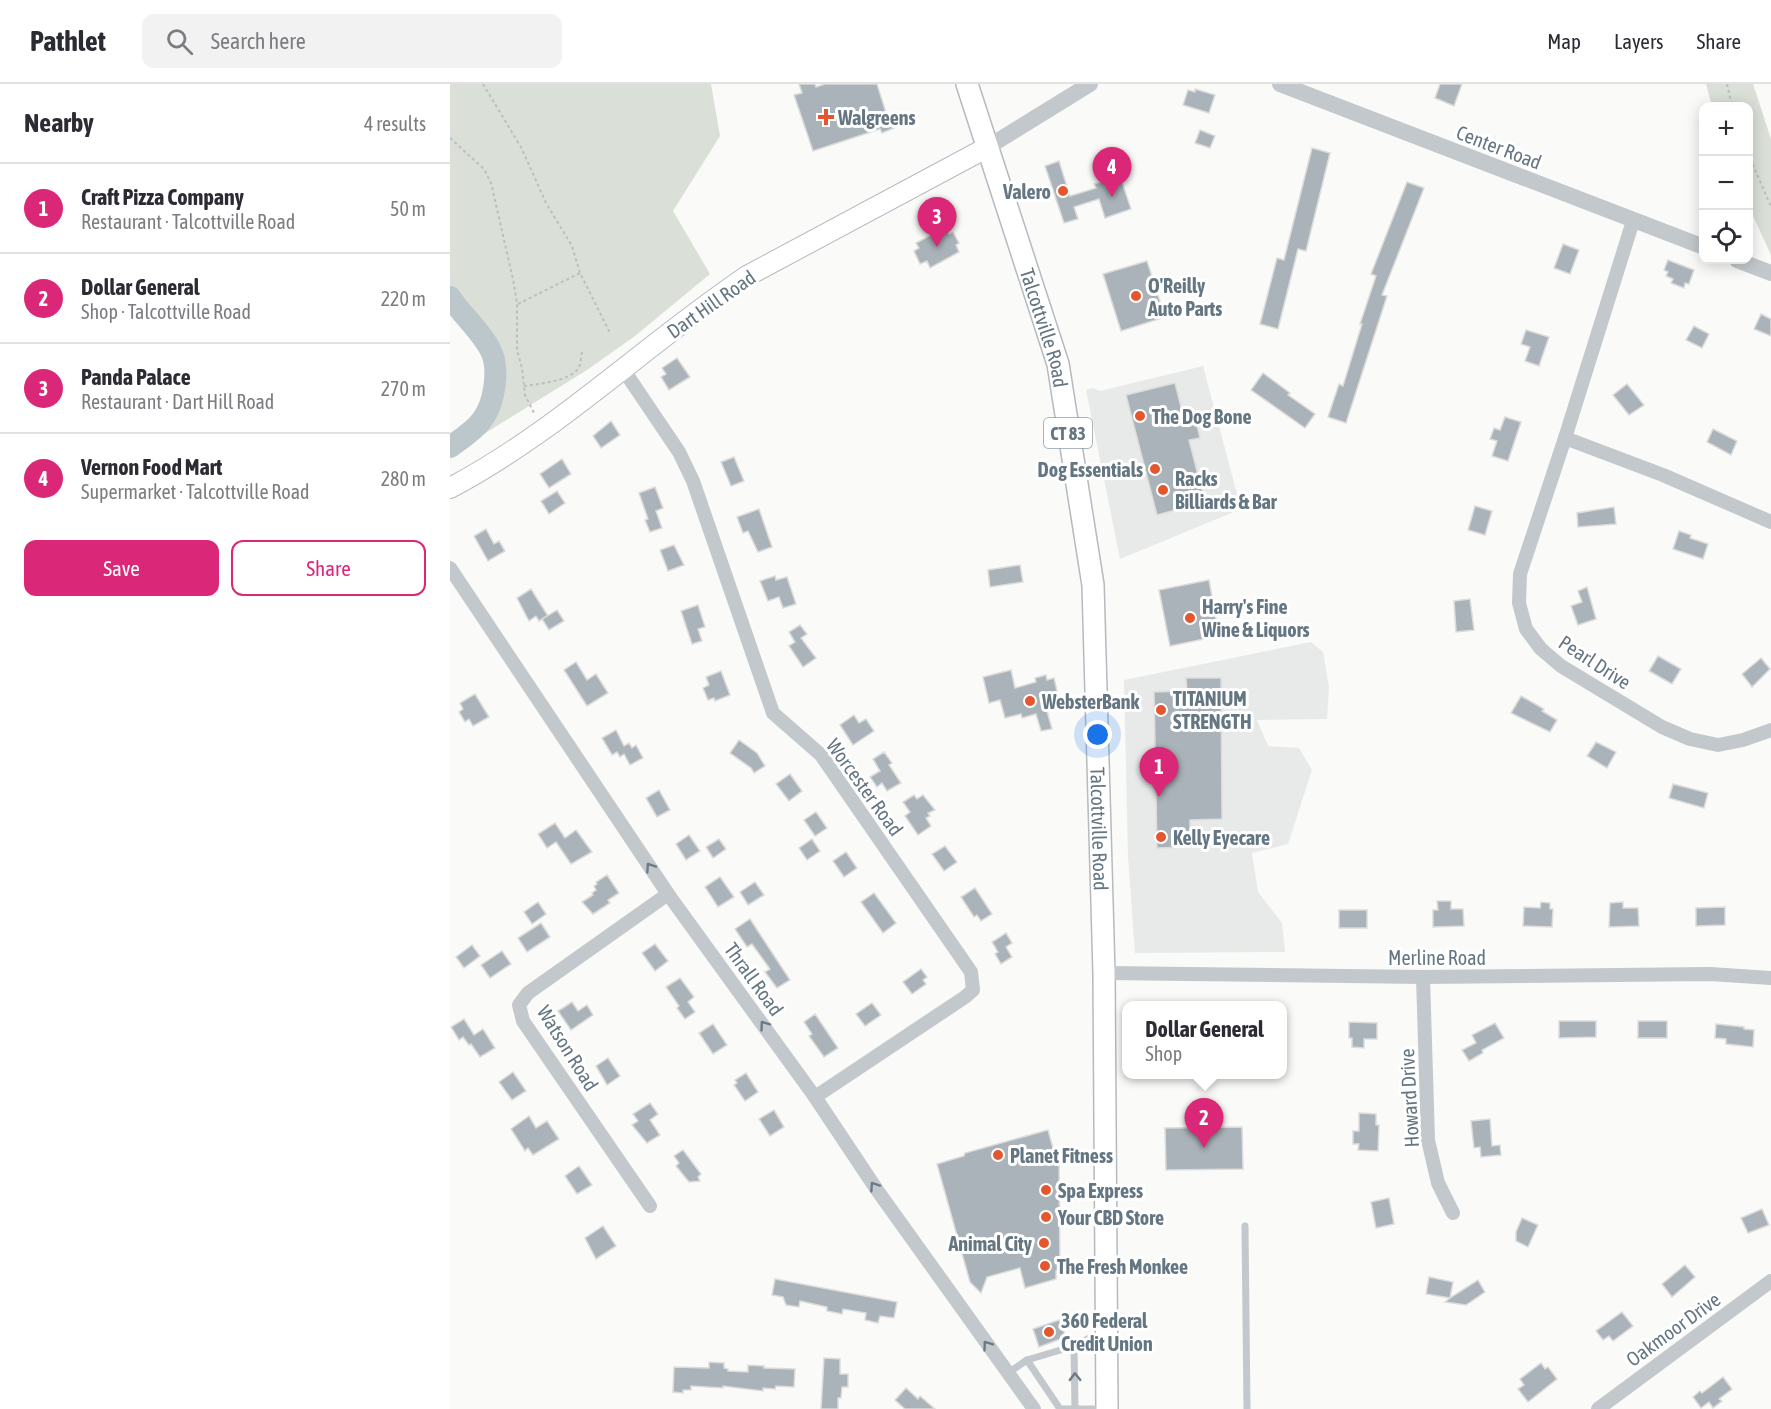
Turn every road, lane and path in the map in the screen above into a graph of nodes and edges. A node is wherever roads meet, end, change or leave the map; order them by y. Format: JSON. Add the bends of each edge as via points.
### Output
{"nodes":[{"id":1,"x":483,"y":84,"type":"edge"},
{"id":2,"x":967,"y":84,"type":"edge"},
{"id":3,"x":1090,"y":84,"type":"edge"},
{"id":4,"x":1280,"y":84,"type":"edge"},
{"id":5,"x":1727,"y":84,"type":"edge"},
{"id":6,"x":1731,"y":102,"type":"edge"},
{"id":7,"x":450,"y":138,"type":"edge"},
{"id":8,"x":988,"y":147,"type":"junction"},
{"id":9,"x":1750,"y":156,"type":"edge"},
{"id":10,"x":1771,"y":207,"type":"edge"},
{"id":11,"x":1633,"y":221,"type":"junction"},
{"id":12,"x":1699,"y":245,"type":"edge"},
{"id":13,"x":1747,"y":264,"type":"edge"},
{"id":14,"x":580,"y":273,"type":"junction"},
{"id":15,"x":1771,"y":273,"type":"edge"},
{"id":16,"x":517,"y":304,"type":"junction"},
{"id":17,"x":610,"y":333,"type":"dead end"},
{"id":18,"x":582,"y":352,"type":"dead end"},
{"id":19,"x":622,"y":369,"type":"junction"},
{"id":20,"x":524,"y":386,"type":"junction"},
{"id":21,"x":537,"y":419,"type":"dead end"},
{"id":22,"x":1565,"y":438,"type":"junction"},
{"id":23,"x":450,"y":488,"type":"edge"},
{"id":24,"x":1771,"y":522,"type":"edge"},
{"id":25,"x":450,"y":568,"type":"edge"},
{"id":26,"x":1771,"y":730,"type":"edge"},
{"id":27,"x":669,"y":894,"type":"junction"},
{"id":28,"x":1104,"y":973,"type":"junction"},
{"id":29,"x":1424,"y":977,"type":"junction"},
{"id":30,"x":1771,"y":978,"type":"edge"},
{"id":31,"x":815,"y":1097,"type":"junction"},
{"id":32,"x":650,"y":1206,"type":"dead end"},
{"id":33,"x":1453,"y":1213,"type":"dead end"},
{"id":34,"x":1245,"y":1226,"type":"dead end"},
{"id":35,"x":1771,"y":1281,"type":"edge"},
{"id":36,"x":1107,"y":1337,"type":"junction"},
{"id":37,"x":1074,"y":1346,"type":"junction"},
{"id":38,"x":1027,"y":1360,"type":"junction"},
{"id":39,"x":1008,"y":1373,"type":"junction"},
{"id":40,"x":1034,"y":1409,"type":"edge"},
{"id":41,"x":1075,"y":1409,"type":"edge"},
{"id":42,"x":1107,"y":1409,"type":"edge"},
{"id":43,"x":1247,"y":1409,"type":"edge"},
{"id":44,"x":1598,"y":1409,"type":"edge"}],
"edges":[{"from":1,"to":14,"type":"path","via":[[572,246]]},
{"from":2,"to":8,"type":"main road","name":"Talcottville Road","number":"CT 83"},
{"from":3,"to":8,"type":"street"},
{"from":4,"to":11,"type":"street","name":"Center Road"},
{"from":5,"to":6,"type":"path"},
{"from":7,"to":16,"type":"path","via":[[484,169],[491,183]]},
{"from":8,"to":19,"type":"main road","name":"Dart Hill Road","via":[[747,276]]},
{"from":8,"to":28,"type":"main road","name":"Talcottville Road","number":"CT 83","via":[[1058,364],[1093,585]]},
{"from":9,"to":10,"type":"path"},
{"from":11,"to":12,"type":"street","name":"Center Road"},
{"from":11,"to":22,"type":"street","name":"Pearl Drive"},
{"from":13,"to":15,"type":"street"},
{"from":14,"to":16,"type":"path"},
{"from":14,"to":17,"type":"path"},
{"from":16,"to":20,"type":"path","via":[[517,350]]},
{"from":18,"to":20,"type":"path","via":[[579,368],[572,375]]},
{"from":19,"to":23,"type":"main road","name":"Dart Hill Road","via":[[542,430]]},
{"from":19,"to":31,"type":"street","name":"Worcester Road","via":[[679,453],[693,481],[773,713],[821,754],[971,972],[973,990],[965,997]]},
{"from":20,"to":21,"type":"path"},
{"from":22,"to":24,"type":"street"},
{"from":22,"to":26,"type":"street","name":"Pearl Drive","via":[[1520,574],[1519,603],[1526,629],[1561,666],[1662,727],[1690,739],[1718,744]]},
{"from":27,"to":25,"type":"street","name":"Thrall Road","one_way":true},
{"from":31,"to":27,"type":"street","name":"Thrall Road","one_way":true},
{"from":27,"to":32,"type":"street","name":"Watson Road","via":[[528,993],[519,1005],[523,1021]]},
{"from":28,"to":29,"type":"street","name":"Merline Road"},
{"from":28,"to":36,"type":"main road","name":"Talcottville Road","number":"CT 83"},
{"from":29,"to":30,"type":"street","name":"Merline Road","via":[[1710,974]]},
{"from":29,"to":33,"type":"street","name":"Howard Drive","via":[[1428,1140],[1438,1183]]},
{"from":39,"to":31,"type":"street","name":"Thrall Road","one_way":true},
{"from":34,"to":43,"type":"lane"},
{"from":35,"to":44,"type":"street","name":"Oakmoor Drive"},
{"from":36,"to":37,"type":"lane","via":[[1091,1337]]},
{"from":36,"to":42,"type":"main road","name":"Talcottville Road","number":"CT 83"},
{"from":37,"to":38,"type":"lane"},
{"from":41,"to":37,"type":"lane","one_way":true},
{"from":38,"to":39,"type":"lane"},
{"from":38,"to":41,"type":"lane","via":[[1060,1409]]},
{"from":39,"to":40,"type":"street","name":"Thrall Road"},
{"from":41,"to":42,"type":"lane"}]}
